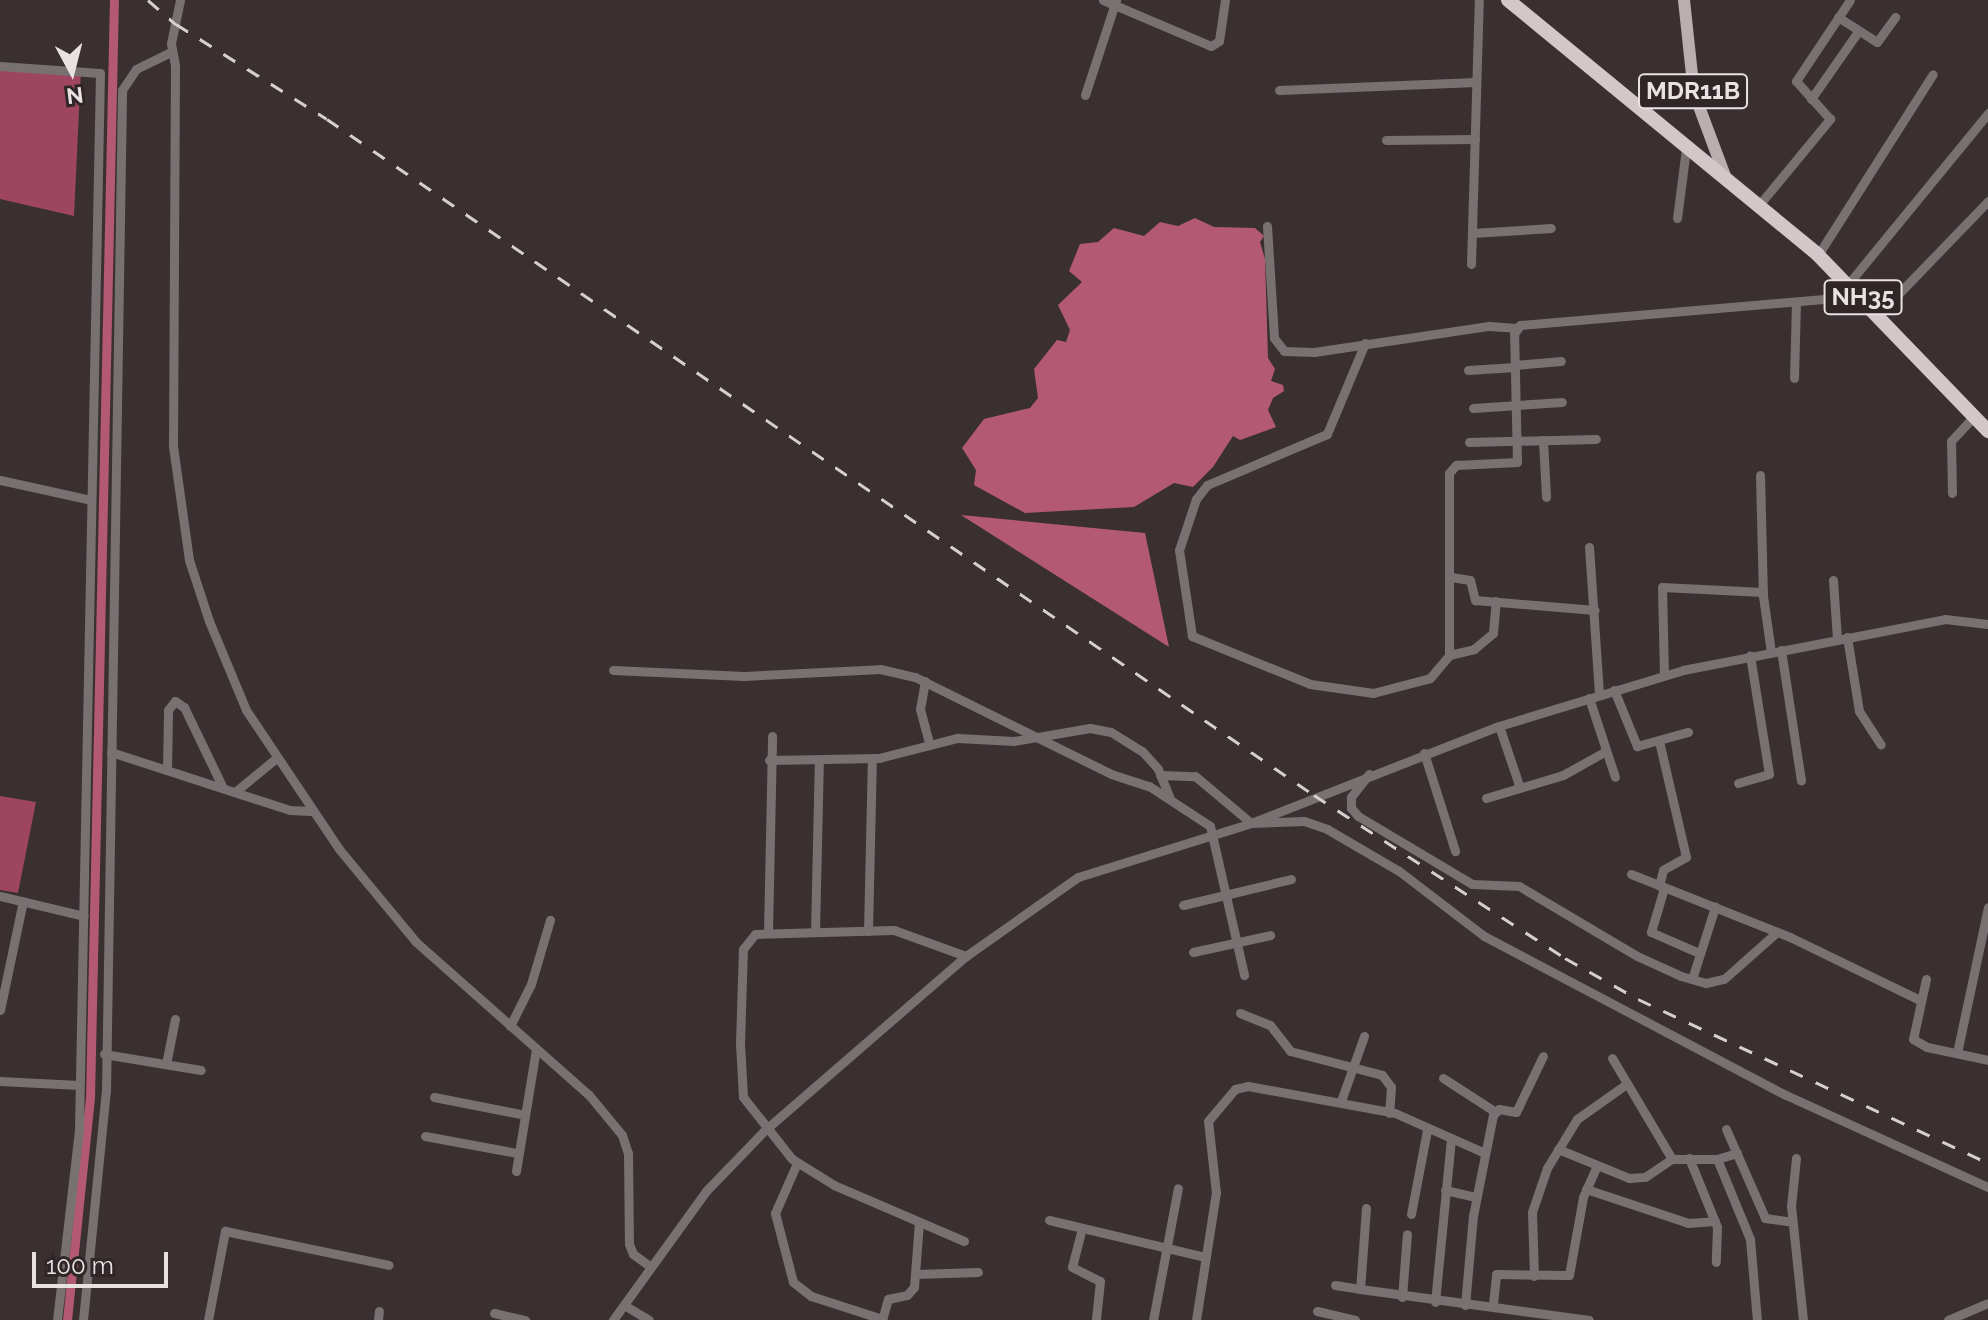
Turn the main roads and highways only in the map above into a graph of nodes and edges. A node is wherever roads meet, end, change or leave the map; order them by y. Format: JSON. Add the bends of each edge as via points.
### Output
{"nodes":[{"id":1,"x":1508,"y":0,"type":"edge"},
{"id":2,"x":1684,"y":0,"type":"edge"},
{"id":3,"x":1725,"y":176,"type":"junction"},
{"id":4,"x":1988,"y":431,"type":"edge"}],
"edges":[{"from":1,"to":3,"type":"highway","number":"NH35"},
{"from":2,"to":3,"type":"main road","number":"MDR11B","via":[[1694,93]]},
{"from":3,"to":4,"type":"highway","number":"NH35","via":[[1849,283]]}]}
